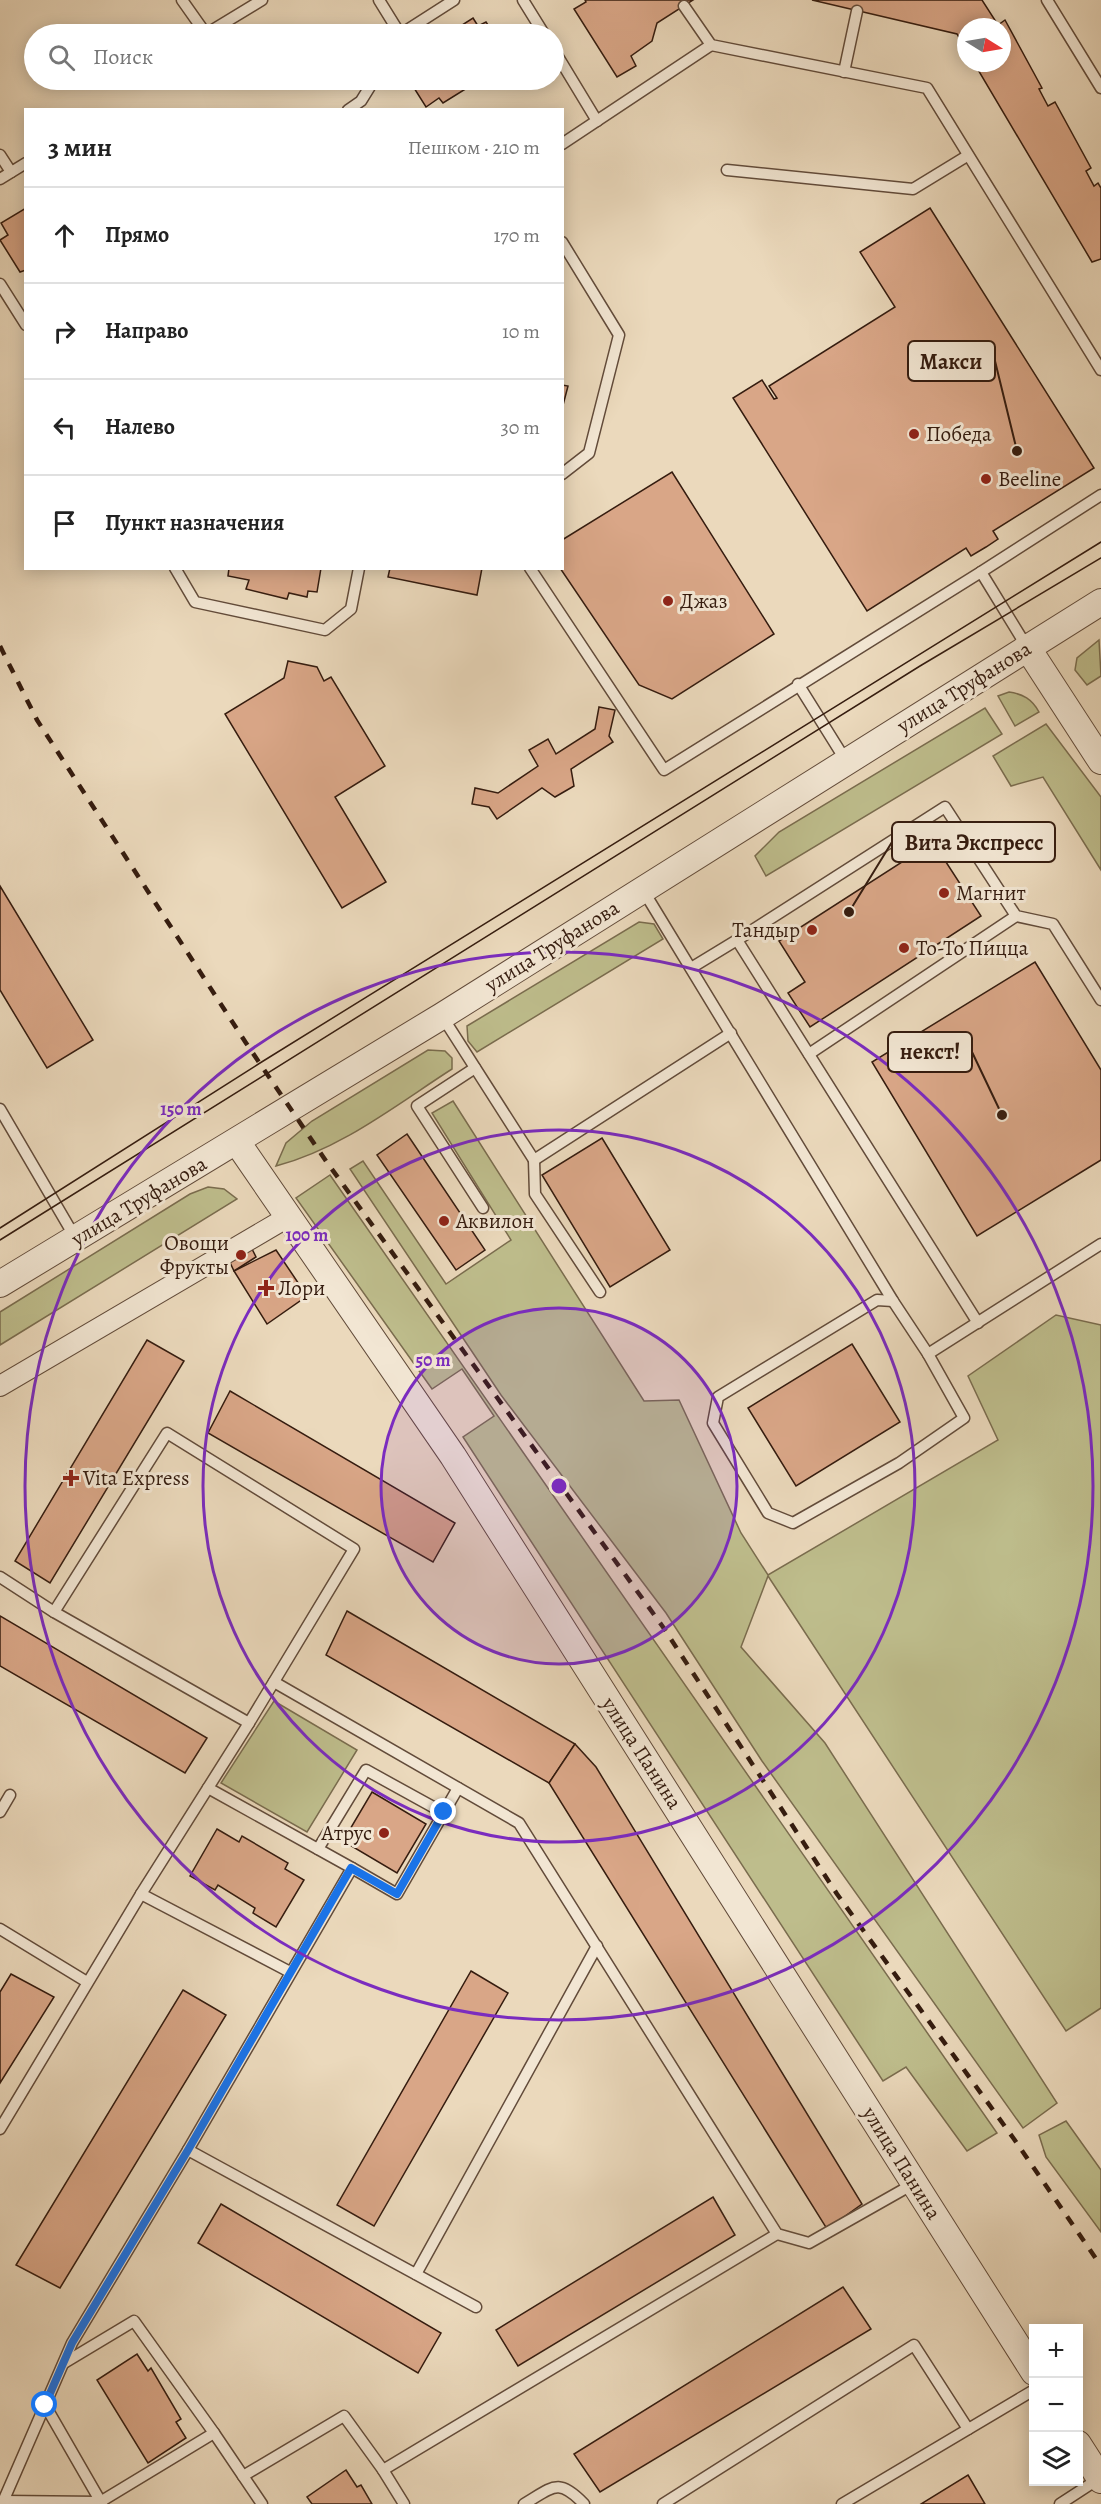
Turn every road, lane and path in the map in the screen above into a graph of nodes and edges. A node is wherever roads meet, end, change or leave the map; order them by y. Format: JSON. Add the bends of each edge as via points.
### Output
{"nodes":[{"id":1,"x":182,"y":0,"type":"edge"},
{"id":2,"x":262,"y":0,"type":"edge"},
{"id":3,"x":379,"y":0,"type":"edge"},
{"id":4,"x":454,"y":0,"type":"edge"},
{"id":5,"x":523,"y":0,"type":"edge"},
{"id":6,"x":1047,"y":0,"type":"edge"},
{"id":7,"x":684,"y":6,"type":"dead end"},
{"id":8,"x":857,"y":11,"type":"dead end"},
{"id":9,"x":199,"y":24,"type":"edge"},
{"id":10,"x":222,"y":24,"type":"edge"},
{"id":11,"x":394,"y":24,"type":"edge"},
{"id":12,"x":416,"y":24,"type":"edge"},
{"id":13,"x":538,"y":24,"type":"edge"},
{"id":14,"x":711,"y":45,"type":"junction"},
{"id":15,"x":564,"y":67,"type":"edge"},
{"id":16,"x":844,"y":72,"type":"junction"},
{"id":17,"x":1101,"y":88,"type":"edge"},
{"id":18,"x":368,"y":90,"type":"edge"},
{"id":19,"x":351,"y":108,"type":"edge"},
{"id":20,"x":597,"y":121,"type":"junction"},
{"id":21,"x":564,"y":143,"type":"edge"},
{"id":22,"x":0,"y":155,"type":"edge"},
{"id":23,"x":967,"y":156,"type":"junction"},
{"id":24,"x":24,"y":164,"type":"edge"},
{"id":25,"x":727,"y":170,"type":"dead end"},
{"id":26,"x":11,"y":172,"type":"junction"},
{"id":27,"x":0,"y":179,"type":"edge"},
{"id":28,"x":564,"y":245,"type":"edge"},
{"id":29,"x":0,"y":284,"type":"edge"},
{"id":30,"x":24,"y":322,"type":"edge"},
{"id":31,"x":1101,"y":370,"type":"edge"},
{"id":32,"x":564,"y":472,"type":"edge"},
{"id":33,"x":1101,"y":495,"type":"edge"},
{"id":34,"x":176,"y":570,"type":"edge"},
{"id":35,"x":359,"y":570,"type":"edge"},
{"id":36,"x":531,"y":570,"type":"edge"},
{"id":37,"x":981,"y":572,"type":"junction"},
{"id":38,"x":1101,"y":602,"type":"edge"},
{"id":39,"x":1027,"y":647,"type":"junction"},
{"id":40,"x":798,"y":684,"type":"junction"},
{"id":41,"x":1101,"y":760,"type":"edge"},
{"id":42,"x":846,"y":761,"type":"junction"},
{"id":43,"x":643,"y":890,"type":"junction"},
{"id":44,"x":1016,"y":916,"type":"junction"},
{"id":45,"x":737,"y":940,"type":"junction"},
{"id":46,"x":691,"y":969,"type":"junction"},
{"id":47,"x":1101,"y":1000,"type":"edge"},
{"id":48,"x":442,"y":1016,"type":"junction"},
{"id":49,"x":731,"y":1033,"type":"junction"},
{"id":50,"x":809,"y":1054,"type":"junction"},
{"id":51,"x":476,"y":1068,"type":"junction"},
{"id":52,"x":0,"y":1109,"type":"edge"},
{"id":53,"x":237,"y":1142,"type":"junction"},
{"id":54,"x":534,"y":1160,"type":"junction"},
{"id":55,"x":483,"y":1208,"type":"dead end"},
{"id":56,"x":288,"y":1217,"type":"junction"},
{"id":57,"x":76,"y":1239,"type":"junction"},
{"id":58,"x":1101,"y":1244,"type":"edge"},
{"id":59,"x":0,"y":1284,"type":"edge"},
{"id":60,"x":600,"y":1292,"type":"dead end"},
{"id":61,"x":893,"y":1301,"type":"junction"},
{"id":62,"x":978,"y":1323,"type":"junction"},
{"id":63,"x":928,"y":1354,"type":"junction"},
{"id":64,"x":0,"y":1386,"type":"edge"},
{"id":65,"x":0,"y":1577,"type":"edge"},
{"id":66,"x":54,"y":1612,"type":"junction"},
{"id":67,"x":274,"y":1682,"type":"junction"},
{"id":68,"x":249,"y":1723,"type":"junction"},
{"id":69,"x":208,"y":1788,"type":"junction"},
{"id":70,"x":458,"y":1788,"type":"junction"},
{"id":71,"x":10,"y":1795,"type":"dead end"},
{"id":72,"x":0,"y":1812,"type":"edge"},
{"id":73,"x":444,"y":1812,"type":"junction"},
{"id":74,"x":318,"y":1849,"type":"junction"},
{"id":75,"x":351,"y":1868,"type":"junction"},
{"id":76,"x":141,"y":1894,"type":"junction"},
{"id":77,"x":0,"y":1929,"type":"edge"},
{"id":78,"x":597,"y":1946,"type":"junction"},
{"id":79,"x":290,"y":1972,"type":"junction"},
{"id":80,"x":87,"y":1982,"type":"junction"},
{"id":81,"x":0,"y":2129,"type":"edge"},
{"id":82,"x":188,"y":2150,"type":"junction"},
{"id":83,"x":916,"y":2183,"type":"junction"},
{"id":84,"x":777,"y":2234,"type":"junction"},
{"id":85,"x":416,"y":2274,"type":"junction"},
{"id":86,"x":476,"y":2307,"type":"dead end"},
{"id":87,"x":64,"y":2363,"type":"junction"},
{"id":88,"x":1029,"y":2364,"type":"edge"},
{"id":89,"x":1029,"y":2393,"type":"edge"},
{"id":90,"x":45,"y":2405,"type":"junction"},
{"id":91,"x":968,"y":2429,"type":"junction"},
{"id":92,"x":214,"y":2433,"type":"junction"},
{"id":93,"x":1083,"y":2453,"type":"edge"},
{"id":94,"x":383,"y":2470,"type":"junction"},
{"id":95,"x":243,"y":2476,"type":"junction"},
{"id":96,"x":1100,"y":2479,"type":"edge"},
{"id":97,"x":3,"y":2502,"type":"edge"},
{"id":98,"x":101,"y":2503,"type":"edge"},
{"id":99,"x":845,"y":2503,"type":"edge"},
{"id":100,"x":262,"y":2504,"type":"edge"},
{"id":101,"x":404,"y":2504,"type":"edge"},
{"id":102,"x":524,"y":2504,"type":"edge"},
{"id":103,"x":584,"y":2504,"type":"edge"},
{"id":104,"x":663,"y":2504,"type":"edge"},
{"id":105,"x":1060,"y":2504,"type":"edge"}],
"edges":[{"from":1,"to":9,"type":"lane"},
{"from":2,"to":10,"type":"lane"},
{"from":3,"to":11,"type":"lane"},
{"from":4,"to":12,"type":"lane"},
{"from":5,"to":13,"type":"lane"},
{"from":6,"to":17,"type":"lane"},
{"from":7,"to":14,"type":"lane"},
{"from":8,"to":16,"type":"lane"},
{"from":14,"to":16,"type":"lane"},
{"from":14,"to":20,"type":"lane"},
{"from":15,"to":20,"type":"lane"},
{"from":16,"to":23,"type":"lane","via":[[927,88]]},
{"from":18,"to":19,"type":"lane","via":[[361,102]]},
{"from":20,"to":21,"type":"lane"},
{"from":22,"to":26,"type":"lane"},
{"from":23,"to":25,"type":"lane","via":[[913,189]]},
{"from":23,"to":31,"type":"lane"},
{"from":24,"to":26,"type":"lane"},
{"from":26,"to":27,"type":"lane"},
{"from":28,"to":32,"type":"lane","via":[[619,335],[590,453]]},
{"from":29,"to":30,"type":"lane"},
{"from":33,"to":37,"type":"lane"},
{"from":34,"to":35,"type":"lane","via":[[195,602],[325,630],[351,609]]},
{"from":36,"to":40,"type":"lane","via":[[664,770]]},
{"from":37,"to":39,"type":"lane"},
{"from":37,"to":40,"type":"lane"},
{"from":38,"to":39,"type":"street","name":"улица Труфанова"},
{"from":39,"to":41,"type":"street"},
{"from":39,"to":42,"type":"street","name":"улица Труфанова"},
{"from":40,"to":42,"type":"lane"},
{"from":42,"to":43,"type":"street","name":"улица Труфанова"},
{"from":43,"to":46,"type":"lane"},
{"from":43,"to":48,"type":"street","name":"улица Труфанова"},
{"from":44,"to":45,"type":"lane","via":[[945,807]]},
{"from":44,"to":47,"type":"lane","via":[[1053,924]]},
{"from":44,"to":50,"type":"lane"},
{"from":45,"to":46,"type":"lane"},
{"from":45,"to":50,"type":"lane"},
{"from":46,"to":49,"type":"lane"},
{"from":48,"to":51,"type":"lane"},
{"from":48,"to":53,"type":"street","name":"улица Труфанова"},
{"from":49,"to":54,"type":"lane"},
{"from":49,"to":61,"type":"lane"},
{"from":50,"to":62,"type":"lane"},
{"from":51,"to":54,"type":"lane"},
{"from":51,"to":55,"type":"lane","via":[[417,1106]]},
{"from":52,"to":57,"type":"lane"},
{"from":53,"to":56,"type":"street","name":"улица Панина"},
{"from":53,"to":57,"type":"street","name":"улица Труфанова"},
{"from":54,"to":60,"type":"lane","via":[[536,1194]]},
{"from":56,"to":64,"type":"street"},
{"from":56,"to":83,"type":"street","name":"улица Панина","via":[[453,1456]]},
{"from":57,"to":59,"type":"street","name":"улица Труфанова"},
{"from":58,"to":62,"type":"lane"},
{"from":61,"to":63,"type":"lane"},
{"from":61,"to":63,"type":"lane","via":[[877,1300],[718,1397],[713,1423],[768,1513],[793,1523],[899,1463],[964,1418]]},
{"from":62,"to":63,"type":"lane"},
{"from":65,"to":66,"type":"lane"},
{"from":66,"to":67,"type":"lane","via":[[167,1433],[354,1549]]},
{"from":66,"to":68,"type":"lane"},
{"from":67,"to":68,"type":"lane"},
{"from":67,"to":70,"type":"lane"},
{"from":68,"to":69,"type":"lane"},
{"from":69,"to":74,"type":"lane"},
{"from":69,"to":76,"type":"lane"},
{"from":70,"to":73,"type":"lane"},
{"from":70,"to":78,"type":"lane","via":[[519,1823]]},
{"from":71,"to":72,"type":"lane"},
{"from":73,"to":74,"type":"lane","via":[[366,1770]]},
{"from":73,"to":75,"type":"lane","via":[[397,1894]]},
{"from":74,"to":75,"type":"lane"},
{"from":75,"to":79,"type":"lane"},
{"from":76,"to":79,"type":"lane"},
{"from":76,"to":80,"type":"lane"},
{"from":77,"to":80,"type":"lane"},
{"from":78,"to":84,"type":"lane"},
{"from":78,"to":85,"type":"lane"},
{"from":79,"to":82,"type":"lane"},
{"from":80,"to":81,"type":"lane"},
{"from":82,"to":85,"type":"lane"},
{"from":82,"to":87,"type":"lane","via":[[72,2343]]},
{"from":83,"to":84,"type":"lane","via":[[809,2243]]},
{"from":83,"to":88,"type":"street","name":"улица Панина"},
{"from":84,"to":94,"type":"lane"},
{"from":85,"to":86,"type":"lane"},
{"from":87,"to":90,"type":"lane"},
{"from":87,"to":92,"type":"lane","via":[[135,2321]]},
{"from":89,"to":91,"type":"lane"},
{"from":90,"to":97,"type":"lane"},
{"from":90,"to":98,"type":"lane"},
{"from":91,"to":99,"type":"lane"},
{"from":91,"to":104,"type":"lane","via":[[914,2345]]},
{"from":92,"to":95,"type":"lane"},
{"from":92,"to":98,"type":"lane"},
{"from":93,"to":96,"type":"street"},
{"from":94,"to":95,"type":"lane","via":[[344,2416]]},
{"from":94,"to":101,"type":"lane"},
{"from":95,"to":100,"type":"lane"},
{"from":96,"to":105,"type":"lane"},
{"from":97,"to":98,"type":"lane"},
{"from":102,"to":103,"type":"lane","via":[[553,2487],[569,2489]]}]}
